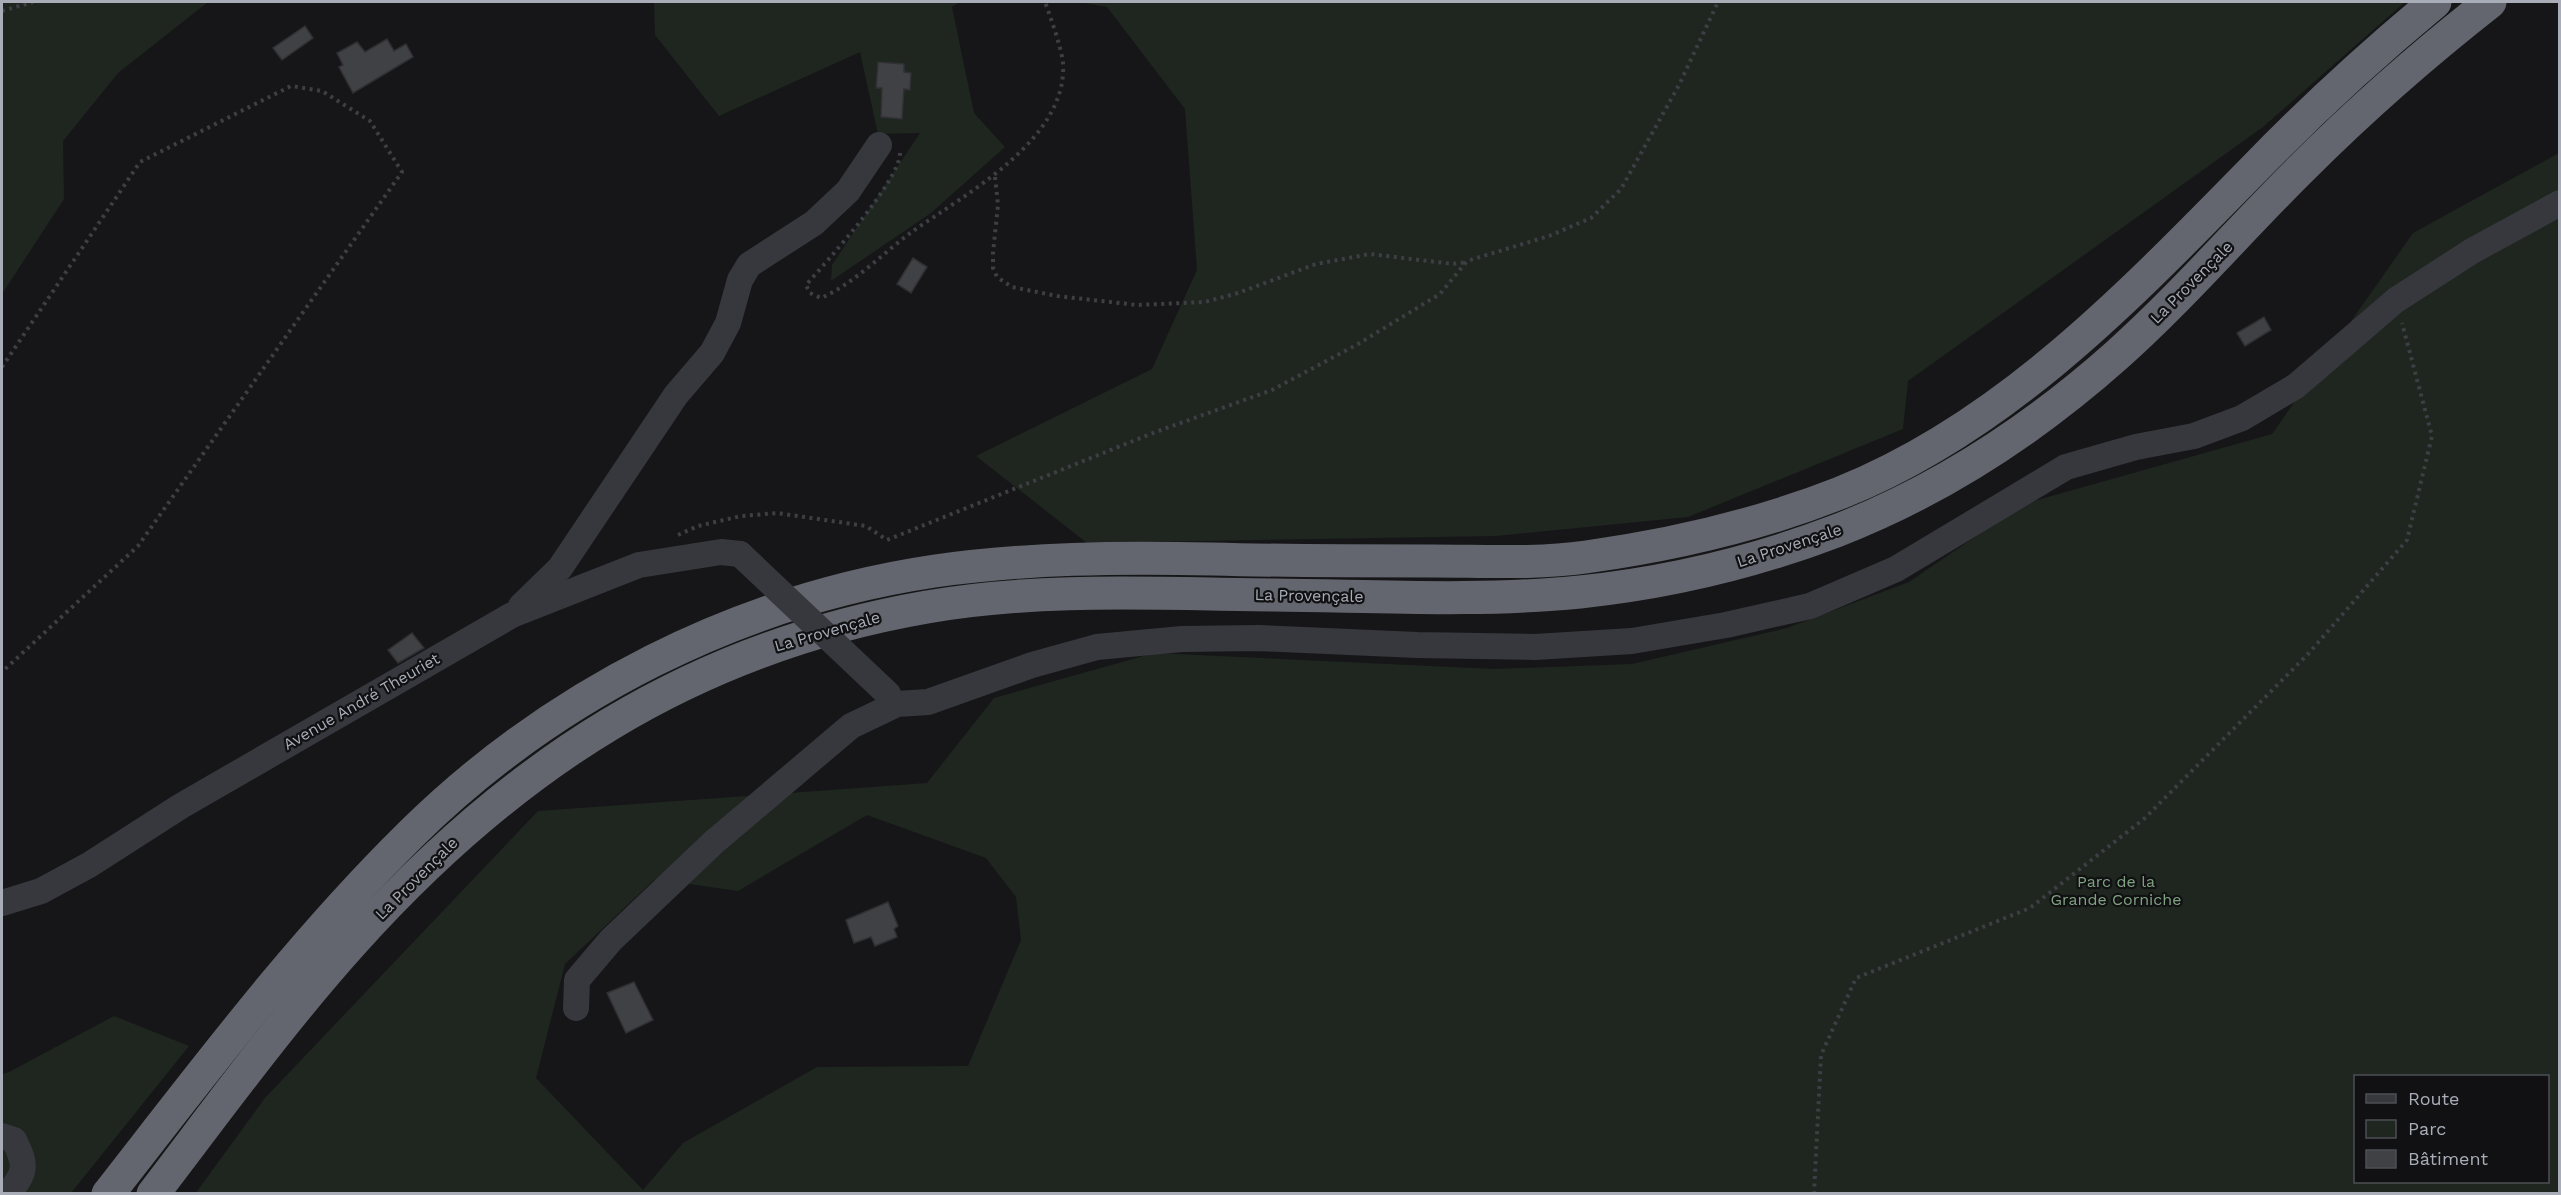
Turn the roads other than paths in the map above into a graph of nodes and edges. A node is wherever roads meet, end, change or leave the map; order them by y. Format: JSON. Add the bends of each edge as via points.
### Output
{"nodes":[{"id":1,"x":2434,"y":2,"type":"edge"},
{"id":2,"x":2490,"y":2,"type":"edge"},
{"id":3,"x":879,"y":145,"type":"road end"},
{"id":4,"x":2559,"y":203,"type":"edge"},
{"id":5,"x":512,"y":615,"type":"junction"},
{"id":6,"x":892,"y":699,"type":"junction"},
{"id":7,"x":2,"y":903,"type":"edge"},
{"id":8,"x":576,"y":1008,"type":"dead end"},
{"id":9,"x":2,"y":1136,"type":"edge"},
{"id":10,"x":8,"y":1194,"type":"edge"},
{"id":11,"x":108,"y":1194,"type":"edge"},
{"id":12,"x":153,"y":1194,"type":"edge"}],
"edges":[{"from":1,"to":11,"type":"highway","name":"La Provençale","via":[[2314,108],[2153,271],[2060,356],[1987,412],[1916,457],[1845,491],[1767,519],[1580,558],[1318,561],[1108,557],[1012,562],[929,572],[757,615],[665,653],[579,701],[492,764],[414,831],[326,923],[227,1041]]},
{"from":2,"to":12,"type":"highway","name":"La Provençale","via":[[2451,32],[2303,167],[2190,284],[2074,392],[1955,473],[1837,531],[1755,558],[1660,580],[1579,592],[1443,598],[1095,593],[1015,596],[931,606],[849,622],[783,642],[646,701],[584,738],[520,784],[453,840],[413,880],[351,944],[294,1012]]},
{"from":3,"to":5,"type":"street","via":[[848,191],[814,223],[749,265],[740,279],[728,323],[712,353],[676,394],[560,568]]},
{"from":4,"to":6,"type":"street","via":[[2472,251],[2396,300],[2295,386],[2242,418],[2194,436],[2066,467],[1896,569],[1810,606],[1632,641],[1535,647],[1258,638],[1182,639],[1107,646],[1032,665],[928,702]]},
{"from":5,"to":6,"type":"street","name":"Avenue André Theuriet","bridge":true,"via":[[639,565],[722,552],[740,554]]},
{"from":5,"to":7,"type":"street","name":"Avenue André Theuriet","via":[[181,806],[89,865],[41,891]]},
{"from":6,"to":8,"type":"street","via":[[851,726],[705,850],[611,940],[577,980]]},
{"from":9,"to":10,"type":"street","via":[[14,1140],[24,1159],[22,1176]]}]}
